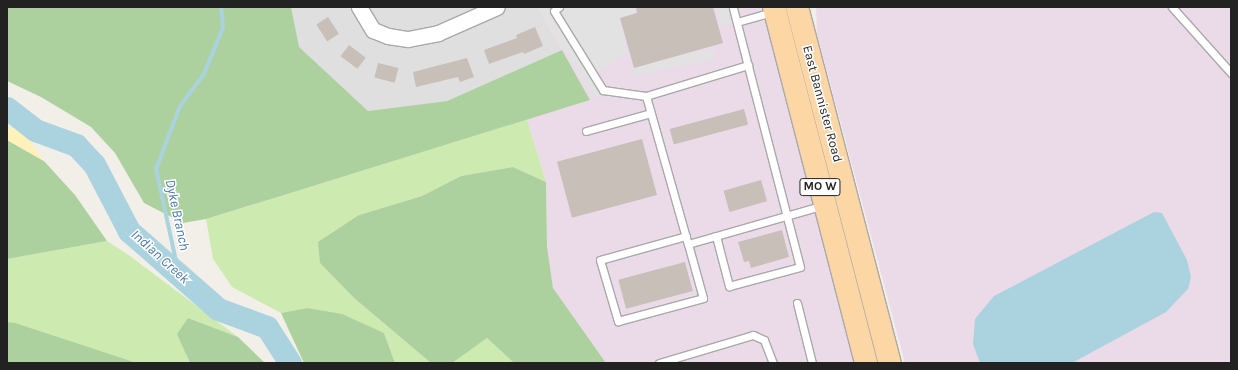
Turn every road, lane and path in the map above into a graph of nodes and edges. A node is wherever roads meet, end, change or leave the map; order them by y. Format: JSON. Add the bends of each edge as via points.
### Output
{"nodes":[{"id":1,"x":497,"y":7,"type":"edge"},
{"id":2,"x":559,"y":7,"type":"edge"},
{"id":3,"x":733,"y":7,"type":"edge"},
{"id":4,"x":797,"y":7,"type":"edge"},
{"id":5,"x":809,"y":7,"type":"edge"},
{"id":6,"x":1172,"y":7,"type":"edge"},
{"id":7,"x":359,"y":9,"type":"edge"},
{"id":8,"x":774,"y":9,"type":"edge"},
{"id":9,"x":737,"y":22,"type":"junction"},
{"id":10,"x":748,"y":65,"type":"junction"},
{"id":11,"x":1231,"y":73,"type":"edge"},
{"id":12,"x":646,"y":96,"type":"junction"},
{"id":13,"x":651,"y":113,"type":"junction"},
{"id":14,"x":586,"y":130,"type":"dead end"},
{"id":15,"x":834,"y":147,"type":"junction"},
{"id":16,"x":836,"y":201,"type":"junction"},
{"id":17,"x":787,"y":215,"type":"junction"},
{"id":18,"x":686,"y":236,"type":"junction"},
{"id":19,"x":716,"y":236,"type":"junction"},
{"id":20,"x":688,"y":244,"type":"junction"},
{"id":21,"x":797,"y":303,"type":"dead end"},
{"id":22,"x":659,"y":363,"type":"edge"},
{"id":23,"x":773,"y":363,"type":"edge"},
{"id":24,"x":812,"y":363,"type":"edge"},
{"id":25,"x":866,"y":363,"type":"edge"},
{"id":26,"x":890,"y":363,"type":"edge"}],
"edges":[{"from":1,"to":7,"type":"street","via":[[438,33],[408,39],[388,36],[373,30]]},
{"from":2,"to":12,"type":"lane","via":[[554,11],[602,90]]},
{"from":3,"to":9,"type":"lane"},
{"from":4,"to":15,"type":"main road","name":"East Bannister Road","number":"MO W"},
{"from":5,"to":15,"type":"main road","via":[[809,22],[828,96]]},
{"from":6,"to":11,"type":"lane"},
{"from":8,"to":9,"type":"lane"},
{"from":8,"to":16,"type":"main road","name":"East Bannister Road","number":"MO W"},
{"from":9,"to":10,"type":"lane"},
{"from":10,"to":12,"type":"lane"},
{"from":10,"to":17,"type":"lane"},
{"from":12,"to":13,"type":"lane"},
{"from":13,"to":14,"type":"lane"},
{"from":13,"to":18,"type":"lane"},
{"from":15,"to":16,"type":"main road","name":"East Bannister Road","number":"MO W"},
{"from":16,"to":17,"type":"lane"},
{"from":16,"to":25,"type":"main road","name":"East Bannister Road","number":"MO W"},
{"from":16,"to":26,"type":"main road","name":"East Bannister Road","number":"MO W"},
{"from":17,"to":19,"type":"lane"},
{"from":17,"to":19,"type":"lane","via":[[800,267],[729,286]]},
{"from":18,"to":20,"type":"lane"},
{"from":18,"to":20,"type":"lane","via":[[600,260],[618,321],[703,298]]},
{"from":19,"to":20,"type":"lane"},
{"from":21,"to":24,"type":"lane"},
{"from":22,"to":23,"type":"lane","via":[[753,335],[764,340]]}]}
